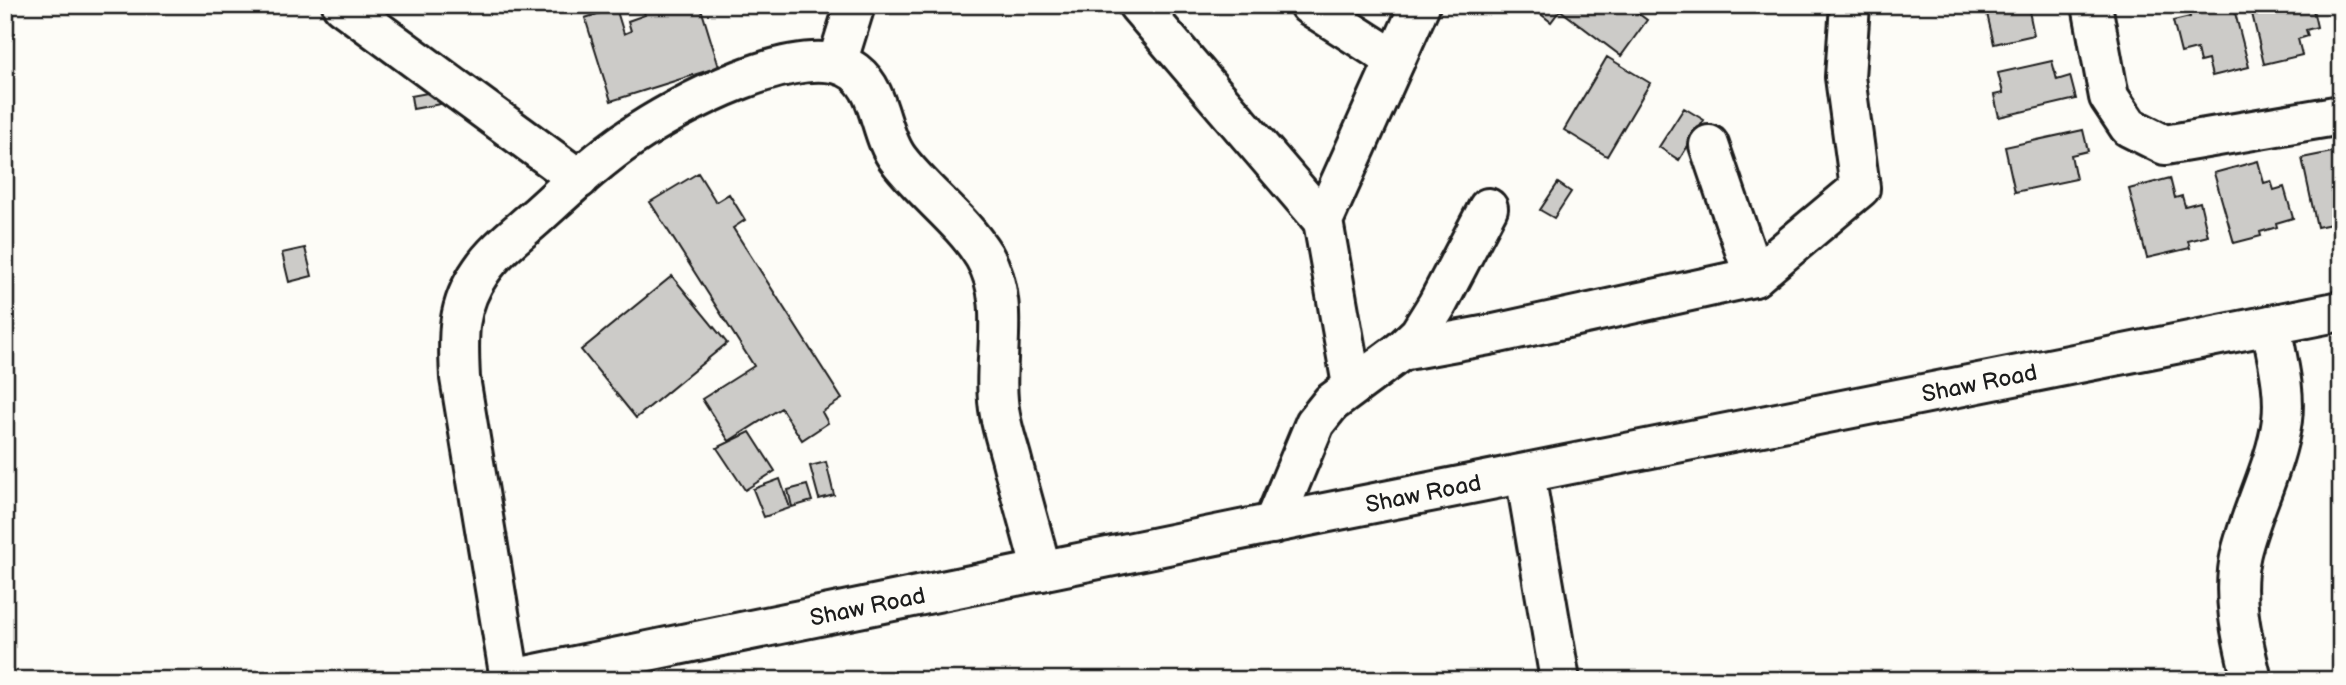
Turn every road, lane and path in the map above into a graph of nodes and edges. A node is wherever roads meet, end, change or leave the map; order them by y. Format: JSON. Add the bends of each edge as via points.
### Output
{"nodes":[{"id":1,"x":342,"y":5,"type":"edge"},
{"id":2,"x":855,"y":5,"type":"edge"},
{"id":3,"x":1138,"y":5,"type":"edge"},
{"id":4,"x":1309,"y":5,"type":"edge"},
{"id":5,"x":1420,"y":5,"type":"edge"},
{"id":6,"x":1850,"y":5,"type":"edge"},
{"id":7,"x":2092,"y":5,"type":"edge"},
{"id":8,"x":1395,"y":60,"type":"junction"},
{"id":9,"x":837,"y":63,"type":"junction"},
{"id":10,"x":2341,"y":115,"type":"edge"},
{"id":11,"x":1709,"y":145,"type":"dead end"},
{"id":12,"x":579,"y":179,"type":"junction"},
{"id":13,"x":1488,"y":208,"type":"dead end"},
{"id":14,"x":1323,"y":221,"type":"junction"},
{"id":15,"x":1754,"y":277,"type":"junction"},
{"id":16,"x":2341,"y":311,"type":"edge"},
{"id":17,"x":2271,"y":325,"type":"junction"},
{"id":18,"x":1401,"y":351,"type":"junction"},
{"id":19,"x":1352,"y":384,"type":"junction"},
{"id":20,"x":1525,"y":474,"type":"junction"},
{"id":21,"x":1273,"y":524,"type":"junction"},
{"id":22,"x":1042,"y":571,"type":"junction"},
{"id":23,"x":508,"y":679,"type":"edge"},
{"id":24,"x":1560,"y":680,"type":"edge"},
{"id":25,"x":2252,"y":680,"type":"edge"}],
"edges":[{"from":1,"to":12,"type":"street"},
{"from":2,"to":9,"type":"street"},
{"from":3,"to":14,"type":"street"},
{"from":4,"to":8,"type":"street"},
{"from":5,"to":8,"type":"street"},
{"from":6,"to":15,"type":"street","via":[[1845,77],[1860,188]]},
{"from":7,"to":10,"type":"street","via":[[2109,97],[2129,127],[2165,145]]},
{"from":8,"to":14,"type":"street"},
{"from":9,"to":12,"type":"street","via":[[790,65],[732,82],[629,138]]},
{"from":9,"to":22,"type":"street","via":[[856,73],[872,94],[886,140],[899,160],[984,257],[999,309],[996,383],[1000,415]]},
{"from":11,"to":15,"type":"street"},
{"from":12,"to":23,"type":"street","via":[[482,270],[466,297],[458,334],[460,378]]},
{"from":13,"to":18,"type":"street","via":[[1437,306]]},
{"from":14,"to":19,"type":"street"},
{"from":15,"to":18,"type":"street"},
{"from":16,"to":17,"type":"street","name":"Shaw Road"},
{"from":17,"to":20,"type":"street","name":"Shaw Road"},
{"from":17,"to":25,"type":"street","via":[[2283,419],[2241,553],[2236,584]]},
{"from":18,"to":19,"type":"street"},
{"from":19,"to":21,"type":"street","via":[[1315,423]]},
{"from":20,"to":21,"type":"street","name":"Shaw Road"},
{"from":20,"to":24,"type":"street"},
{"from":21,"to":22,"type":"street","name":"Shaw Road"},
{"from":22,"to":23,"type":"street","name":"Shaw Road"}]}
